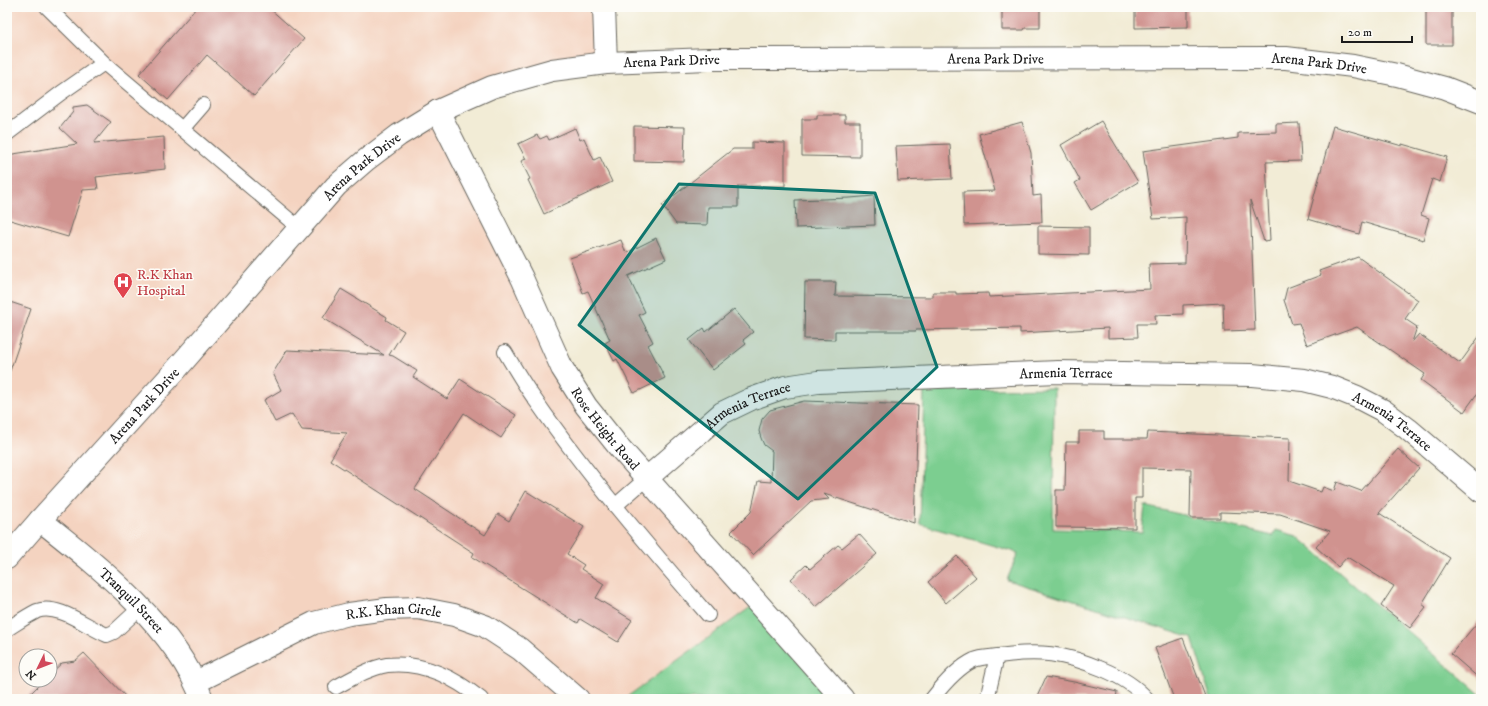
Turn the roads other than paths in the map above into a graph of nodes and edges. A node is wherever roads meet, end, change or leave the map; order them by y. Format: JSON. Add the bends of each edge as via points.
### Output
{"nodes":[{"id":1,"x":47,"y":7,"type":"edge"},
{"id":2,"x":604,"y":7,"type":"edge"},
{"id":3,"x":104,"y":63,"type":"junction"},
{"id":4,"x":606,"y":63,"type":"junction"},
{"id":5,"x":1480,"y":97,"type":"edge"},
{"id":6,"x":203,"y":105,"type":"dead end"},
{"id":7,"x":438,"y":111,"type":"junction"},
{"id":8,"x":183,"y":128,"type":"junction"},
{"id":9,"x":7,"y":134,"type":"edge"},
{"id":10,"x":299,"y":228,"type":"junction"},
{"id":11,"x":505,"y":352,"type":"dead end"},
{"id":12,"x":647,"y":478,"type":"junction"},
{"id":13,"x":1481,"y":491,"type":"edge"},
{"id":14,"x":615,"y":506,"type":"junction"},
{"id":15,"x":40,"y":520,"type":"junction"},
{"id":16,"x":7,"y":558,"type":"edge"},
{"id":17,"x":141,"y":607,"type":"junction"},
{"id":18,"x":708,"y":615,"type":"dead end"},
{"id":19,"x":7,"y":629,"type":"edge"},
{"id":20,"x":997,"y":656,"type":"junction"},
{"id":21,"x":336,"y":688,"type":"dead end"},
{"id":22,"x":199,"y":690,"type":"edge"},
{"id":23,"x":481,"y":699,"type":"edge"},
{"id":24,"x":578,"y":699,"type":"edge"},
{"id":25,"x":843,"y":699,"type":"edge"},
{"id":26,"x":932,"y":699,"type":"edge"},
{"id":27,"x":987,"y":699,"type":"edge"},
{"id":28,"x":1147,"y":699,"type":"edge"}],
"edges":[{"from":1,"to":3,"type":"lane"},
{"from":2,"to":4,"type":"street"},
{"from":3,"to":8,"type":"lane"},
{"from":3,"to":9,"type":"lane"},
{"from":4,"to":5,"type":"street","name":"Arena Park Drive","via":[[709,59],[1286,58],[1353,66]]},
{"from":4,"to":7,"type":"street","name":"Arena Park Drive","via":[[552,70],[492,87]]},
{"from":6,"to":8,"type":"lane"},
{"from":7,"to":10,"type":"street","name":"Arena Park Drive","via":[[399,135],[366,160],[336,186]]},
{"from":7,"to":12,"type":"street","name":"Rose Height Road","via":[[522,278],[562,368],[586,406]]},
{"from":8,"to":10,"type":"lane"},
{"from":10,"to":15,"type":"street","name":"Arena Park Drive","via":[[174,372]]},
{"from":11,"to":14,"type":"lane","via":[[535,401]]},
{"from":12,"to":13,"type":"street","name":"Armenia Terrace","via":[[722,413],[750,399],[785,387],[818,382],[1066,372],[1252,375],[1304,380],[1332,387],[1384,411]]},
{"from":12,"to":14,"type":"lane"},
{"from":12,"to":25,"type":"street","name":"Rose Height Road"},
{"from":14,"to":18,"type":"lane"},
{"from":15,"to":16,"type":"street"},
{"from":15,"to":17,"type":"street","name":"Tranquil Street"},
{"from":17,"to":19,"type":"lane","via":[[114,632],[107,634],[58,610],[48,609],[38,611]]},
{"from":17,"to":22,"type":"street","name":"Tranquil Street","via":[[170,642]]},
{"from":20,"to":26,"type":"lane","via":[[974,660],[957,672]]},
{"from":20,"to":27,"type":"lane"},
{"from":20,"to":28,"type":"lane","via":[[1019,653],[1064,655],[1120,676]]},
{"from":21,"to":23,"type":"lane","via":[[387,665],[405,666],[438,673],[467,688]]},
{"from":22,"to":24,"type":"street","name":"R.K. Khan Circle","via":[[314,623],[387,608],[418,608],[454,615],[485,626],[520,649]]}]}
